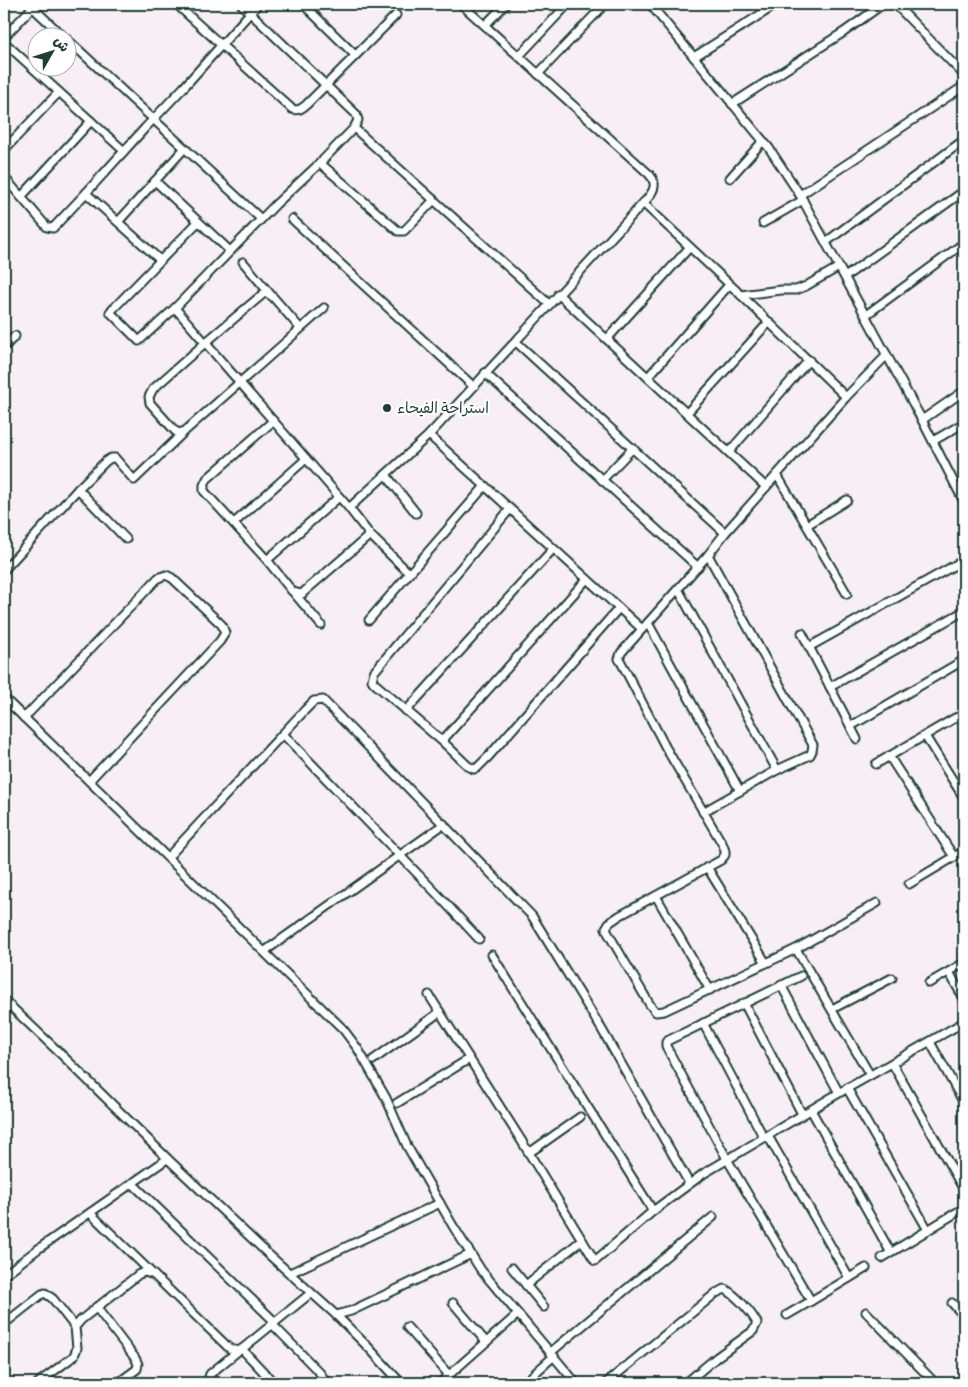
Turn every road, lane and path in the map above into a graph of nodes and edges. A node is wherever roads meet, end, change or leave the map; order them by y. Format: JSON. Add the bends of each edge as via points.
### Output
{"nodes":[{"id":1,"x":176,"y":4,"type":"edge"},
{"id":2,"x":241,"y":4,"type":"edge"},
{"id":3,"x":258,"y":4,"type":"edge"},
{"id":4,"x":303,"y":4,"type":"edge"},
{"id":5,"x":462,"y":4,"type":"edge"},
{"id":6,"x":506,"y":4,"type":"edge"},
{"id":7,"x":568,"y":4,"type":"edge"},
{"id":8,"x":605,"y":4,"type":"edge"},
{"id":9,"x":651,"y":4,"type":"edge"},
{"id":10,"x":777,"y":4,"type":"edge"},
{"id":11,"x":883,"y":4,"type":"edge"},
{"id":12,"x":894,"y":4,"type":"edge"},
{"id":13,"x":30,"y":6,"type":"edge"},
{"id":14,"x":250,"y":12,"type":"junction"},
{"id":15,"x":396,"y":14,"type":"dead end"},
{"id":16,"x":485,"y":25,"type":"junction"},
{"id":17,"x":53,"y":28,"type":"edge"},
{"id":18,"x":4,"y":37,"type":"edge"},
{"id":19,"x":4,"y":42,"type":"edge"},
{"id":20,"x":220,"y":45,"type":"junction"},
{"id":21,"x":78,"y":49,"type":"edge"},
{"id":22,"x":356,"y":55,"type":"junction"},
{"id":23,"x":519,"y":56,"type":"junction"},
{"id":24,"x":694,"y":57,"type":"junction"},
{"id":25,"x":538,"y":74,"type":"junction"},
{"id":26,"x":964,"y":75,"type":"edge"},
{"id":27,"x":326,"y":85,"type":"junction"},
{"id":28,"x":964,"y":86,"type":"edge"},
{"id":29,"x":59,"y":92,"type":"junction"},
{"id":30,"x":732,"y":104,"type":"junction"},
{"id":31,"x":153,"y":119,"type":"junction"},
{"id":32,"x":91,"y":121,"type":"junction"},
{"id":33,"x":354,"y":128,"type":"junction"},
{"id":34,"x":964,"y":140,"type":"edge"},
{"id":35,"x":763,"y":141,"type":"junction"},
{"id":36,"x":184,"y":149,"type":"junction"},
{"id":37,"x":4,"y":150,"type":"edge"},
{"id":38,"x":124,"y":151,"type":"junction"},
{"id":39,"x":320,"y":163,"type":"junction"},
{"id":40,"x":4,"y":177,"type":"edge"},
{"id":41,"x":730,"y":178,"type":"dead end"},
{"id":42,"x":155,"y":181,"type":"junction"},
{"id":43,"x":964,"y":191,"type":"edge"},
{"id":44,"x":86,"y":193,"type":"junction"},
{"id":45,"x":21,"y":197,"type":"junction"},
{"id":46,"x":802,"y":197,"type":"junction"},
{"id":47,"x":434,"y":200,"type":"junction"},
{"id":48,"x":643,"y":203,"type":"junction"},
{"id":49,"x":260,"y":219,"type":"junction"},
{"id":50,"x":292,"y":219,"type":"dead end"},
{"id":51,"x":118,"y":222,"type":"junction"},
{"id":52,"x":198,"y":222,"type":"junction"},
{"id":53,"x":762,"y":223,"type":"dead end"},
{"id":54,"x":826,"y":242,"type":"junction"},
{"id":55,"x":964,"y":244,"type":"edge"},
{"id":56,"x":690,"y":248,"type":"junction"},
{"id":57,"x":230,"y":251,"type":"junction"},
{"id":58,"x":160,"y":260,"type":"junction"},
{"id":59,"x":244,"y":262,"type":"dead end"},
{"id":60,"x":839,"y":267,"type":"junction"},
{"id":61,"x":845,"y":277,"type":"junction"},
{"id":62,"x":729,"y":285,"type":"junction"},
{"id":63,"x":558,"y":294,"type":"junction"},
{"id":64,"x":741,"y":295,"type":"junction"},
{"id":65,"x":273,"y":297,"type":"junction"},
{"id":66,"x":549,"y":304,"type":"junction"},
{"id":67,"x":176,"y":308,"type":"junction"},
{"id":68,"x":324,"y":308,"type":"dead end"},
{"id":69,"x":866,"y":315,"type":"junction"},
{"id":70,"x":769,"y":322,"type":"junction"},
{"id":71,"x":300,"y":328,"type":"junction"},
{"id":72,"x":15,"y":336,"type":"dead end"},
{"id":73,"x":607,"y":339,"type":"junction"},
{"id":74,"x":515,"y":341,"type":"junction"},
{"id":75,"x":205,"y":343,"type":"junction"},
{"id":76,"x":4,"y":347,"type":"edge"},
{"id":77,"x":887,"y":355,"type":"junction"},
{"id":78,"x":809,"y":360,"type":"junction"},
{"id":79,"x":485,"y":373,"type":"junction"},
{"id":80,"x":648,"y":377,"type":"junction"},
{"id":81,"x":239,"y":383,"type":"junction"},
{"id":82,"x":473,"y":386,"type":"junction"},
{"id":83,"x":964,"y":391,"type":"edge"},
{"id":84,"x":846,"y":396,"type":"junction"},
{"id":85,"x":687,"y":413,"type":"junction"},
{"id":86,"x":922,"y":420,"type":"junction"},
{"id":87,"x":272,"y":421,"type":"junction"},
{"id":88,"x":964,"y":423,"type":"edge"},
{"id":89,"x":188,"y":428,"type":"junction"},
{"id":90,"x":429,"y":435,"type":"junction"},
{"id":91,"x":933,"y":441,"type":"junction"},
{"id":92,"x":633,"y":448,"type":"junction"},
{"id":93,"x":729,"y":452,"type":"junction"},
{"id":94,"x":306,"y":459,"type":"junction"},
{"id":95,"x":386,"y":475,"type":"junction"},
{"id":96,"x":778,"y":475,"type":"junction"},
{"id":97,"x":602,"y":480,"type":"junction"},
{"id":98,"x":485,"y":486,"type":"junction"},
{"id":99,"x":766,"y":487,"type":"junction"},
{"id":100,"x":78,"y":489,"type":"junction"},
{"id":101,"x":339,"y":497,"type":"junction"},
{"id":102,"x":847,"y":500,"type":"dead end"},
{"id":103,"x":964,"y":502,"type":"edge"},
{"id":104,"x":349,"y":508,"type":"junction"},
{"id":105,"x":510,"y":509,"type":"junction"},
{"id":106,"x":416,"y":513,"type":"dead end"},
{"id":107,"x":234,"y":523,"type":"junction"},
{"id":108,"x":806,"y":525,"type":"junction"},
{"id":109,"x":725,"y":533,"type":"junction"},
{"id":110,"x":370,"y":535,"type":"junction"},
{"id":111,"x":126,"y":538,"type":"dead end"},
{"id":112,"x":553,"y":549,"type":"junction"},
{"id":113,"x":708,"y":555,"type":"junction"},
{"id":114,"x":267,"y":560,"type":"junction"},
{"id":115,"x":964,"y":560,"type":"edge"},
{"id":116,"x":698,"y":566,"type":"junction"},
{"id":117,"x":4,"y":570,"type":"edge"},
{"id":118,"x":408,"y":573,"type":"junction"},
{"id":119,"x":587,"y":580,"type":"junction"},
{"id":120,"x":678,"y":589,"type":"junction"},
{"id":121,"x":292,"y":590,"type":"junction"},
{"id":122,"x":847,"y":594,"type":"dead end"},
{"id":123,"x":619,"y":608,"type":"junction"},
{"id":124,"x":964,"y":611,"type":"edge"},
{"id":125,"x":369,"y":620,"type":"dead end"},
{"id":126,"x":648,"y":623,"type":"junction"},
{"id":127,"x":321,"y":625,"type":"dead end"},
{"id":128,"x":642,"y":629,"type":"junction"},
{"id":129,"x":802,"y":632,"type":"dead end"},
{"id":130,"x":809,"y":647,"type":"junction"},
{"id":131,"x":964,"y":660,"type":"edge"},
{"id":132,"x":830,"y":687,"type":"junction"},
{"id":133,"x":4,"y":698,"type":"edge"},
{"id":134,"x":406,"y":711,"type":"junction"},
{"id":135,"x":24,"y":718,"type":"junction"},
{"id":136,"x":964,"y":723,"type":"edge"},
{"id":137,"x":851,"y":726,"type":"junction"},
{"id":138,"x":283,"y":734,"type":"junction"},
{"id":139,"x":925,"y":736,"type":"junction"},
{"id":140,"x":857,"y":739,"type":"dead end"},
{"id":141,"x":442,"y":741,"type":"junction"},
{"id":142,"x":889,"y":756,"type":"junction"},
{"id":143,"x":876,"y":764,"type":"dead end"},
{"id":144,"x":777,"y":770,"type":"junction"},
{"id":145,"x":89,"y":781,"type":"junction"},
{"id":146,"x":740,"y":791,"type":"junction"},
{"id":147,"x":964,"y":798,"type":"edge"},
{"id":148,"x":703,"y":812,"type":"junction"},
{"id":149,"x":444,"y":824,"type":"junction"},
{"id":150,"x":964,"y":851,"type":"edge"},
{"id":151,"x":399,"y":856,"type":"junction"},
{"id":152,"x":168,"y":857,"type":"junction"},
{"id":153,"x":954,"y":857,"type":"junction"},
{"id":154,"x":707,"y":867,"type":"junction"},
{"id":155,"x":909,"y":884,"type":"dead end"},
{"id":156,"x":656,"y":896,"type":"junction"},
{"id":157,"x":877,"y":903,"type":"dead end"},
{"id":158,"x":478,"y":939,"type":"dead end"},
{"id":159,"x":796,"y":949,"type":"junction"},
{"id":160,"x":265,"y":951,"type":"junction"},
{"id":161,"x":492,"y":955,"type":"dead end"},
{"id":162,"x":766,"y":963,"type":"junction"},
{"id":163,"x":964,"y":963,"type":"edge"},
{"id":164,"x":949,"y":972,"type":"junction"},
{"id":165,"x":801,"y":976,"type":"dead end"},
{"id":166,"x":892,"y":978,"type":"dead end"},
{"id":167,"x":929,"y":983,"type":"dead end"},
{"id":168,"x":781,"y":985,"type":"junction"},
{"id":169,"x":710,"y":990,"type":"junction"},
{"id":170,"x":429,"y":995,"type":"dead end"},
{"id":171,"x":964,"y":999,"type":"edge"},
{"id":172,"x":4,"y":1000,"type":"edge"},
{"id":173,"x":744,"y":1003,"type":"junction"},
{"id":174,"x":832,"y":1009,"type":"junction"},
{"id":175,"x":440,"y":1012,"type":"junction"},
{"id":176,"x":964,"y":1022,"type":"edge"},
{"id":177,"x":703,"y":1023,"type":"junction"},
{"id":178,"x":930,"y":1042,"type":"junction"},
{"id":179,"x":469,"y":1059,"type":"junction"},
{"id":180,"x":373,"y":1060,"type":"dead end"},
{"id":181,"x":892,"y":1063,"type":"junction"},
{"id":182,"x":870,"y":1075,"type":"junction"},
{"id":183,"x":847,"y":1088,"type":"junction"},
{"id":184,"x":839,"y":1093,"type":"junction"},
{"id":185,"x":397,"y":1103,"type":"dead end"},
{"id":186,"x":964,"y":1103,"type":"edge"},
{"id":187,"x":811,"y":1110,"type":"junction"},
{"id":188,"x":802,"y":1114,"type":"junction"},
{"id":189,"x":580,"y":1117,"type":"dead end"},
{"id":190,"x":766,"y":1137,"type":"junction"},
{"id":191,"x":529,"y":1153,"type":"junction"},
{"id":192,"x":168,"y":1159,"type":"junction"},
{"id":193,"x":726,"y":1159,"type":"junction"},
{"id":194,"x":132,"y":1183,"type":"junction"},
{"id":195,"x":690,"y":1183,"type":"junction"},
{"id":196,"x":964,"y":1190,"type":"edge"},
{"id":197,"x":440,"y":1203,"type":"junction"},
{"id":198,"x":964,"y":1208,"type":"edge"},
{"id":199,"x":653,"y":1211,"type":"junction"},
{"id":200,"x":90,"y":1213,"type":"junction"},
{"id":201,"x":713,"y":1217,"type":"dead end"},
{"id":202,"x":928,"y":1230,"type":"junction"},
{"id":203,"x":582,"y":1240,"type":"junction"},
{"id":204,"x":891,"y":1252,"type":"junction"},
{"id":205,"x":471,"y":1254,"type":"junction"},
{"id":206,"x":882,"y":1258,"type":"dead end"},
{"id":207,"x":512,"y":1268,"type":"dead end"},
{"id":208,"x":866,"y":1268,"type":"dead end"},
{"id":209,"x":290,"y":1273,"type":"junction"},
{"id":210,"x":152,"y":1274,"type":"junction"},
{"id":211,"x":4,"y":1275,"type":"edge"},
{"id":212,"x":849,"y":1278,"type":"junction"},
{"id":213,"x":526,"y":1285,"type":"junction"},
{"id":214,"x":311,"y":1293,"type":"junction"},
{"id":215,"x":811,"y":1300,"type":"junction"},
{"id":216,"x":952,"y":1302,"type":"dead end"},
{"id":217,"x":453,"y":1303,"type":"dead end"},
{"id":218,"x":96,"y":1307,"type":"junction"},
{"id":219,"x":544,"y":1307,"type":"dead end"},
{"id":220,"x":866,"y":1312,"type":"dead end"},
{"id":221,"x":518,"y":1314,"type":"junction"},
{"id":222,"x":336,"y":1315,"type":"junction"},
{"id":223,"x":787,"y":1315,"type":"dead end"},
{"id":224,"x":964,"y":1316,"type":"edge"},
{"id":225,"x":273,"y":1323,"type":"junction"},
{"id":226,"x":4,"y":1324,"type":"edge"},
{"id":227,"x":75,"y":1327,"type":"junction"},
{"id":228,"x":407,"y":1327,"type":"dead end"},
{"id":229,"x":486,"y":1342,"type":"junction"},
{"id":230,"x":240,"y":1350,"type":"junction"},
{"id":231,"x":553,"y":1354,"type":"junction"},
{"id":232,"x":449,"y":1375,"type":"junction"},
{"id":233,"x":38,"y":1383,"type":"edge"},
{"id":234,"x":118,"y":1383,"type":"edge"},
{"id":235,"x":215,"y":1383,"type":"edge"},
{"id":236,"x":274,"y":1383,"type":"edge"},
{"id":237,"x":322,"y":1383,"type":"edge"},
{"id":238,"x":401,"y":1383,"type":"edge"},
{"id":239,"x":440,"y":1383,"type":"edge"},
{"id":240,"x":524,"y":1383,"type":"edge"},
{"id":241,"x":576,"y":1383,"type":"edge"},
{"id":242,"x":606,"y":1383,"type":"edge"},
{"id":243,"x":686,"y":1383,"type":"edge"},
{"id":244,"x":935,"y":1383,"type":"edge"}],
"edges":[{"from":1,"to":20,"type":"street"},
{"from":2,"to":14,"type":"street"},
{"from":3,"to":14,"type":"street"},
{"from":4,"to":22,"type":"street"},
{"from":5,"to":16,"type":"street"},
{"from":6,"to":16,"type":"street"},
{"from":7,"to":23,"type":"street"},
{"from":8,"to":25,"type":"street"},
{"from":9,"to":24,"type":"street"},
{"from":10,"to":24,"type":"street"},
{"from":11,"to":30,"type":"street"},
{"from":12,"to":26,"type":"street"},
{"from":13,"to":17,"type":"street"},
{"from":13,"to":18,"type":"street"},
{"from":14,"to":20,"type":"street"},
{"from":14,"to":27,"type":"street"},
{"from":15,"to":22,"type":"street"},
{"from":16,"to":23,"type":"street"},
{"from":19,"to":29,"type":"street"},
{"from":20,"to":27,"type":"street","via":[[292,109],[302,108]]},
{"from":20,"to":31,"type":"street"},
{"from":21,"to":31,"type":"street"},
{"from":22,"to":27,"type":"street"},
{"from":23,"to":25,"type":"street"},
{"from":24,"to":30,"type":"street"},
{"from":25,"to":48,"type":"street","via":[[653,178],[655,186]]},
{"from":27,"to":33,"type":"street","via":[[356,114],[358,120]]},
{"from":28,"to":46,"type":"street"},
{"from":29,"to":32,"type":"street"},
{"from":29,"to":37,"type":"street"},
{"from":30,"to":35,"type":"street"},
{"from":31,"to":36,"type":"street"},
{"from":31,"to":38,"type":"street"},
{"from":32,"to":38,"type":"street"},
{"from":32,"to":45,"type":"street"},
{"from":33,"to":39,"type":"street"},
{"from":33,"to":47,"type":"street"},
{"from":34,"to":54,"type":"street"},
{"from":35,"to":41,"type":"street"},
{"from":35,"to":46,"type":"street"},
{"from":36,"to":42,"type":"street"},
{"from":36,"to":49,"type":"street"},
{"from":38,"to":44,"type":"street"},
{"from":39,"to":47,"type":"street","via":[[398,231],[404,231]]},
{"from":39,"to":49,"type":"street"},
{"from":40,"to":45,"type":"street"},
{"from":42,"to":51,"type":"street"},
{"from":42,"to":52,"type":"street"},
{"from":43,"to":61,"type":"street"},
{"from":44,"to":45,"type":"street","via":[[51,228]]},
{"from":44,"to":51,"type":"street"},
{"from":46,"to":53,"type":"street"},
{"from":46,"to":54,"type":"street"},
{"from":47,"to":66,"type":"street"},
{"from":48,"to":56,"type":"street"},
{"from":48,"to":63,"type":"street"},
{"from":49,"to":57,"type":"street"},
{"from":50,"to":82,"type":"street"},
{"from":51,"to":58,"type":"street"},
{"from":52,"to":57,"type":"street"},
{"from":52,"to":58,"type":"street"},
{"from":54,"to":60,"type":"street"},
{"from":55,"to":69,"type":"street"},
{"from":56,"to":62,"type":"street"},
{"from":56,"to":73,"type":"street"},
{"from":57,"to":67,"type":"street"},
{"from":58,"to":67,"type":"street","via":[[110,312],[139,341]]},
{"from":59,"to":65,"type":"street"},
{"from":60,"to":61,"type":"street"},
{"from":60,"to":64,"type":"street","via":[[796,290]]},
{"from":61,"to":69,"type":"street"},
{"from":62,"to":64,"type":"street"},
{"from":62,"to":80,"type":"street"},
{"from":63,"to":66,"type":"street"},
{"from":63,"to":73,"type":"street"},
{"from":64,"to":70,"type":"street"},
{"from":65,"to":71,"type":"street"},
{"from":65,"to":75,"type":"street","via":[[267,293],[261,295]]},
{"from":66,"to":74,"type":"street"},
{"from":67,"to":75,"type":"street"},
{"from":68,"to":71,"type":"street"},
{"from":69,"to":77,"type":"street"},
{"from":70,"to":78,"type":"street"},
{"from":70,"to":85,"type":"street"},
{"from":71,"to":81,"type":"street"},
{"from":72,"to":76,"type":"street"},
{"from":73,"to":80,"type":"street"},
{"from":74,"to":79,"type":"street"},
{"from":74,"to":92,"type":"street"},
{"from":75,"to":81,"type":"street"},
{"from":75,"to":89,"type":"street","via":[[149,396],[150,403],[175,431],[179,433]]},
{"from":77,"to":84,"type":"street"},
{"from":77,"to":86,"type":"street"},
{"from":78,"to":84,"type":"street"},
{"from":78,"to":93,"type":"street"},
{"from":79,"to":82,"type":"street"},
{"from":79,"to":97,"type":"street"},
{"from":80,"to":85,"type":"street"},
{"from":81,"to":87,"type":"street"},
{"from":81,"to":89,"type":"street"},
{"from":82,"to":90,"type":"street"},
{"from":83,"to":86,"type":"street"},
{"from":84,"to":96,"type":"street"},
{"from":85,"to":93,"type":"street"},
{"from":86,"to":91,"type":"street"},
{"from":87,"to":94,"type":"street"},
{"from":87,"to":107,"type":"street","via":[[204,485],[204,491]]},
{"from":88,"to":91,"type":"street"},
{"from":89,"to":100,"type":"street","via":[[134,480],[119,461],[111,458]]},
{"from":90,"to":95,"type":"street"},
{"from":90,"to":98,"type":"street"},
{"from":91,"to":103,"type":"street"},
{"from":92,"to":97,"type":"street"},
{"from":92,"to":109,"type":"street"},
{"from":93,"to":99,"type":"street"},
{"from":94,"to":101,"type":"street"},
{"from":94,"to":107,"type":"street"},
{"from":95,"to":104,"type":"street"},
{"from":95,"to":106,"type":"street"},
{"from":96,"to":99,"type":"street"},
{"from":96,"to":108,"type":"street"},
{"from":97,"to":116,"type":"street"},
{"from":98,"to":105,"type":"street"},
{"from":98,"to":118,"type":"street"},
{"from":99,"to":109,"type":"street"},
{"from":100,"to":111,"type":"street"},
{"from":100,"to":117,"type":"street"},
{"from":101,"to":104,"type":"street"},
{"from":101,"to":114,"type":"street"},
{"from":102,"to":108,"type":"street"},
{"from":104,"to":110,"type":"street"},
{"from":105,"to":112,"type":"street"},
{"from":105,"to":134,"type":"street","via":[[374,672],[374,683]]},
{"from":107,"to":114,"type":"street"},
{"from":108,"to":122,"type":"street"},
{"from":109,"to":113,"type":"street"},
{"from":110,"to":118,"type":"street"},
{"from":110,"to":121,"type":"street","via":[[302,594]]},
{"from":112,"to":119,"type":"street"},
{"from":112,"to":134,"type":"street"},
{"from":113,"to":116,"type":"street"},
{"from":113,"to":144,"type":"street","via":[[813,745],[810,754]]},
{"from":114,"to":121,"type":"street"},
{"from":115,"to":130,"type":"street"},
{"from":116,"to":120,"type":"street"},
{"from":118,"to":125,"type":"street"},
{"from":119,"to":123,"type":"street"},
{"from":119,"to":141,"type":"street"},
{"from":120,"to":126,"type":"street"},
{"from":120,"to":144,"type":"street"},
{"from":121,"to":127,"type":"street"},
{"from":123,"to":128,"type":"street"},
{"from":123,"to":141,"type":"street","via":[[477,768],[471,768]]},
{"from":124,"to":132,"type":"street"},
{"from":126,"to":128,"type":"street"},
{"from":126,"to":146,"type":"street"},
{"from":128,"to":148,"type":"street","via":[[621,653],[620,659]]},
{"from":129,"to":130,"type":"street"},
{"from":130,"to":132,"type":"street"},
{"from":131,"to":137,"type":"street"},
{"from":132,"to":137,"type":"street"},
{"from":133,"to":135,"type":"street"},
{"from":134,"to":141,"type":"street"},
{"from":135,"to":145,"type":"street"},
{"from":135,"to":145,"type":"street","via":[[158,578],[166,575],[172,578],[222,625],[225,633],[220,642]]},
{"from":136,"to":139,"type":"street","via":[[958,717]]},
{"from":137,"to":140,"type":"street"},
{"from":138,"to":149,"type":"street","via":[[314,701],[323,700]]},
{"from":138,"to":151,"type":"street"},
{"from":138,"to":152,"type":"street"},
{"from":139,"to":142,"type":"street"},
{"from":139,"to":147,"type":"street"},
{"from":142,"to":143,"type":"street"},
{"from":142,"to":153,"type":"street"},
{"from":144,"to":146,"type":"street"},
{"from":145,"to":152,"type":"street"},
{"from":146,"to":148,"type":"street"},
{"from":148,"to":154,"type":"street","via":[[725,851],[723,858]]},
{"from":149,"to":151,"type":"street"},
{"from":149,"to":195,"type":"street","via":[[528,911],[542,930]]},
{"from":150,"to":153,"type":"street"},
{"from":151,"to":158,"type":"street"},
{"from":151,"to":160,"type":"street"},
{"from":152,"to":160,"type":"street"},
{"from":153,"to":155,"type":"street"},
{"from":154,"to":156,"type":"street"},
{"from":154,"to":162,"type":"street"},
{"from":156,"to":169,"type":"street"},
{"from":156,"to":169,"type":"street","via":[[609,923],[608,933],[656,1012]]},
{"from":157,"to":159,"type":"street"},
{"from":159,"to":162,"type":"street"},
{"from":159,"to":174,"type":"street"},
{"from":160,"to":197,"type":"street","via":[[351,1038],[386,1098],[406,1146]]},
{"from":161,"to":199,"type":"street"},
{"from":162,"to":169,"type":"street"},
{"from":163,"to":164,"type":"street"},
{"from":164,"to":167,"type":"street"},
{"from":164,"to":171,"type":"street"},
{"from":165,"to":168,"type":"street"},
{"from":166,"to":174,"type":"street"},
{"from":168,"to":173,"type":"street"},
{"from":168,"to":184,"type":"street"},
{"from":170,"to":175,"type":"street"},
{"from":172,"to":192,"type":"street"},
{"from":173,"to":177,"type":"street"},
{"from":173,"to":188,"type":"street"},
{"from":174,"to":182,"type":"street"},
{"from":175,"to":179,"type":"street"},
{"from":175,"to":180,"type":"street"},
{"from":176,"to":178,"type":"street"},
{"from":177,"to":190,"type":"street"},
{"from":177,"to":193,"type":"street","via":[[669,1040],[666,1046]]},
{"from":178,"to":181,"type":"street"},
{"from":178,"to":186,"type":"street"},
{"from":179,"to":185,"type":"street"},
{"from":179,"to":191,"type":"street"},
{"from":181,"to":182,"type":"street"},
{"from":181,"to":196,"type":"street"},
{"from":182,"to":183,"type":"street"},
{"from":183,"to":184,"type":"street"},
{"from":183,"to":202,"type":"street"},
{"from":184,"to":187,"type":"street"},
{"from":187,"to":188,"type":"street"},
{"from":187,"to":204,"type":"street"},
{"from":188,"to":190,"type":"street"},
{"from":189,"to":191,"type":"street"},
{"from":190,"to":193,"type":"street"},
{"from":190,"to":212,"type":"street"},
{"from":191,"to":203,"type":"street"},
{"from":192,"to":194,"type":"street"},
{"from":192,"to":209,"type":"street"},
{"from":193,"to":195,"type":"street"},
{"from":193,"to":215,"type":"street"},
{"from":194,"to":200,"type":"street"},
{"from":194,"to":225,"type":"street"},
{"from":195,"to":199,"type":"street"},
{"from":197,"to":205,"type":"street"},
{"from":197,"to":209,"type":"street"},
{"from":198,"to":202,"type":"street"},
{"from":199,"to":203,"type":"street","via":[[595,1261]]},
{"from":200,"to":210,"type":"street"},
{"from":200,"to":211,"type":"street"},
{"from":201,"to":231,"type":"street"},
{"from":202,"to":204,"type":"street"},
{"from":203,"to":213,"type":"street"},
{"from":204,"to":206,"type":"street"},
{"from":205,"to":221,"type":"street"},
{"from":205,"to":222,"type":"street","via":[[351,1311]]},
{"from":207,"to":213,"type":"street"},
{"from":208,"to":212,"type":"street"},
{"from":209,"to":214,"type":"street"},
{"from":210,"to":218,"type":"street","via":[[139,1274]]},
{"from":210,"to":230,"type":"street","via":[[223,1343],[230,1349]]},
{"from":212,"to":215,"type":"street"},
{"from":213,"to":219,"type":"street"},
{"from":214,"to":222,"type":"street"},
{"from":214,"to":225,"type":"street"},
{"from":215,"to":223,"type":"street"},
{"from":216,"to":224,"type":"street"},
{"from":217,"to":229,"type":"street"},
{"from":218,"to":227,"type":"street"},
{"from":218,"to":234,"type":"street","via":[[138,1364],[138,1369]]},
{"from":220,"to":244,"type":"street"},
{"from":221,"to":229,"type":"street"},
{"from":221,"to":231,"type":"street"},
{"from":222,"to":238,"type":"street"},
{"from":225,"to":230,"type":"street"},
{"from":225,"to":237,"type":"street","via":[[320,1373],[324,1380]]},
{"from":226,"to":227,"type":"street","via":[[45,1293]]},
{"from":227,"to":233,"type":"street","via":[[77,1348],[74,1356]]},
{"from":228,"to":232,"type":"street"},
{"from":229,"to":232,"type":"street"},
{"from":230,"to":235,"type":"street","via":[[210,1374]]},
{"from":230,"to":236,"type":"street"},
{"from":231,"to":240,"type":"street"},
{"from":231,"to":241,"type":"street"},
{"from":232,"to":239,"type":"street"},
{"from":242,"to":243,"type":"street","via":[[716,1293],[725,1289],[732,1292],[757,1323],[753,1331]]}]}
